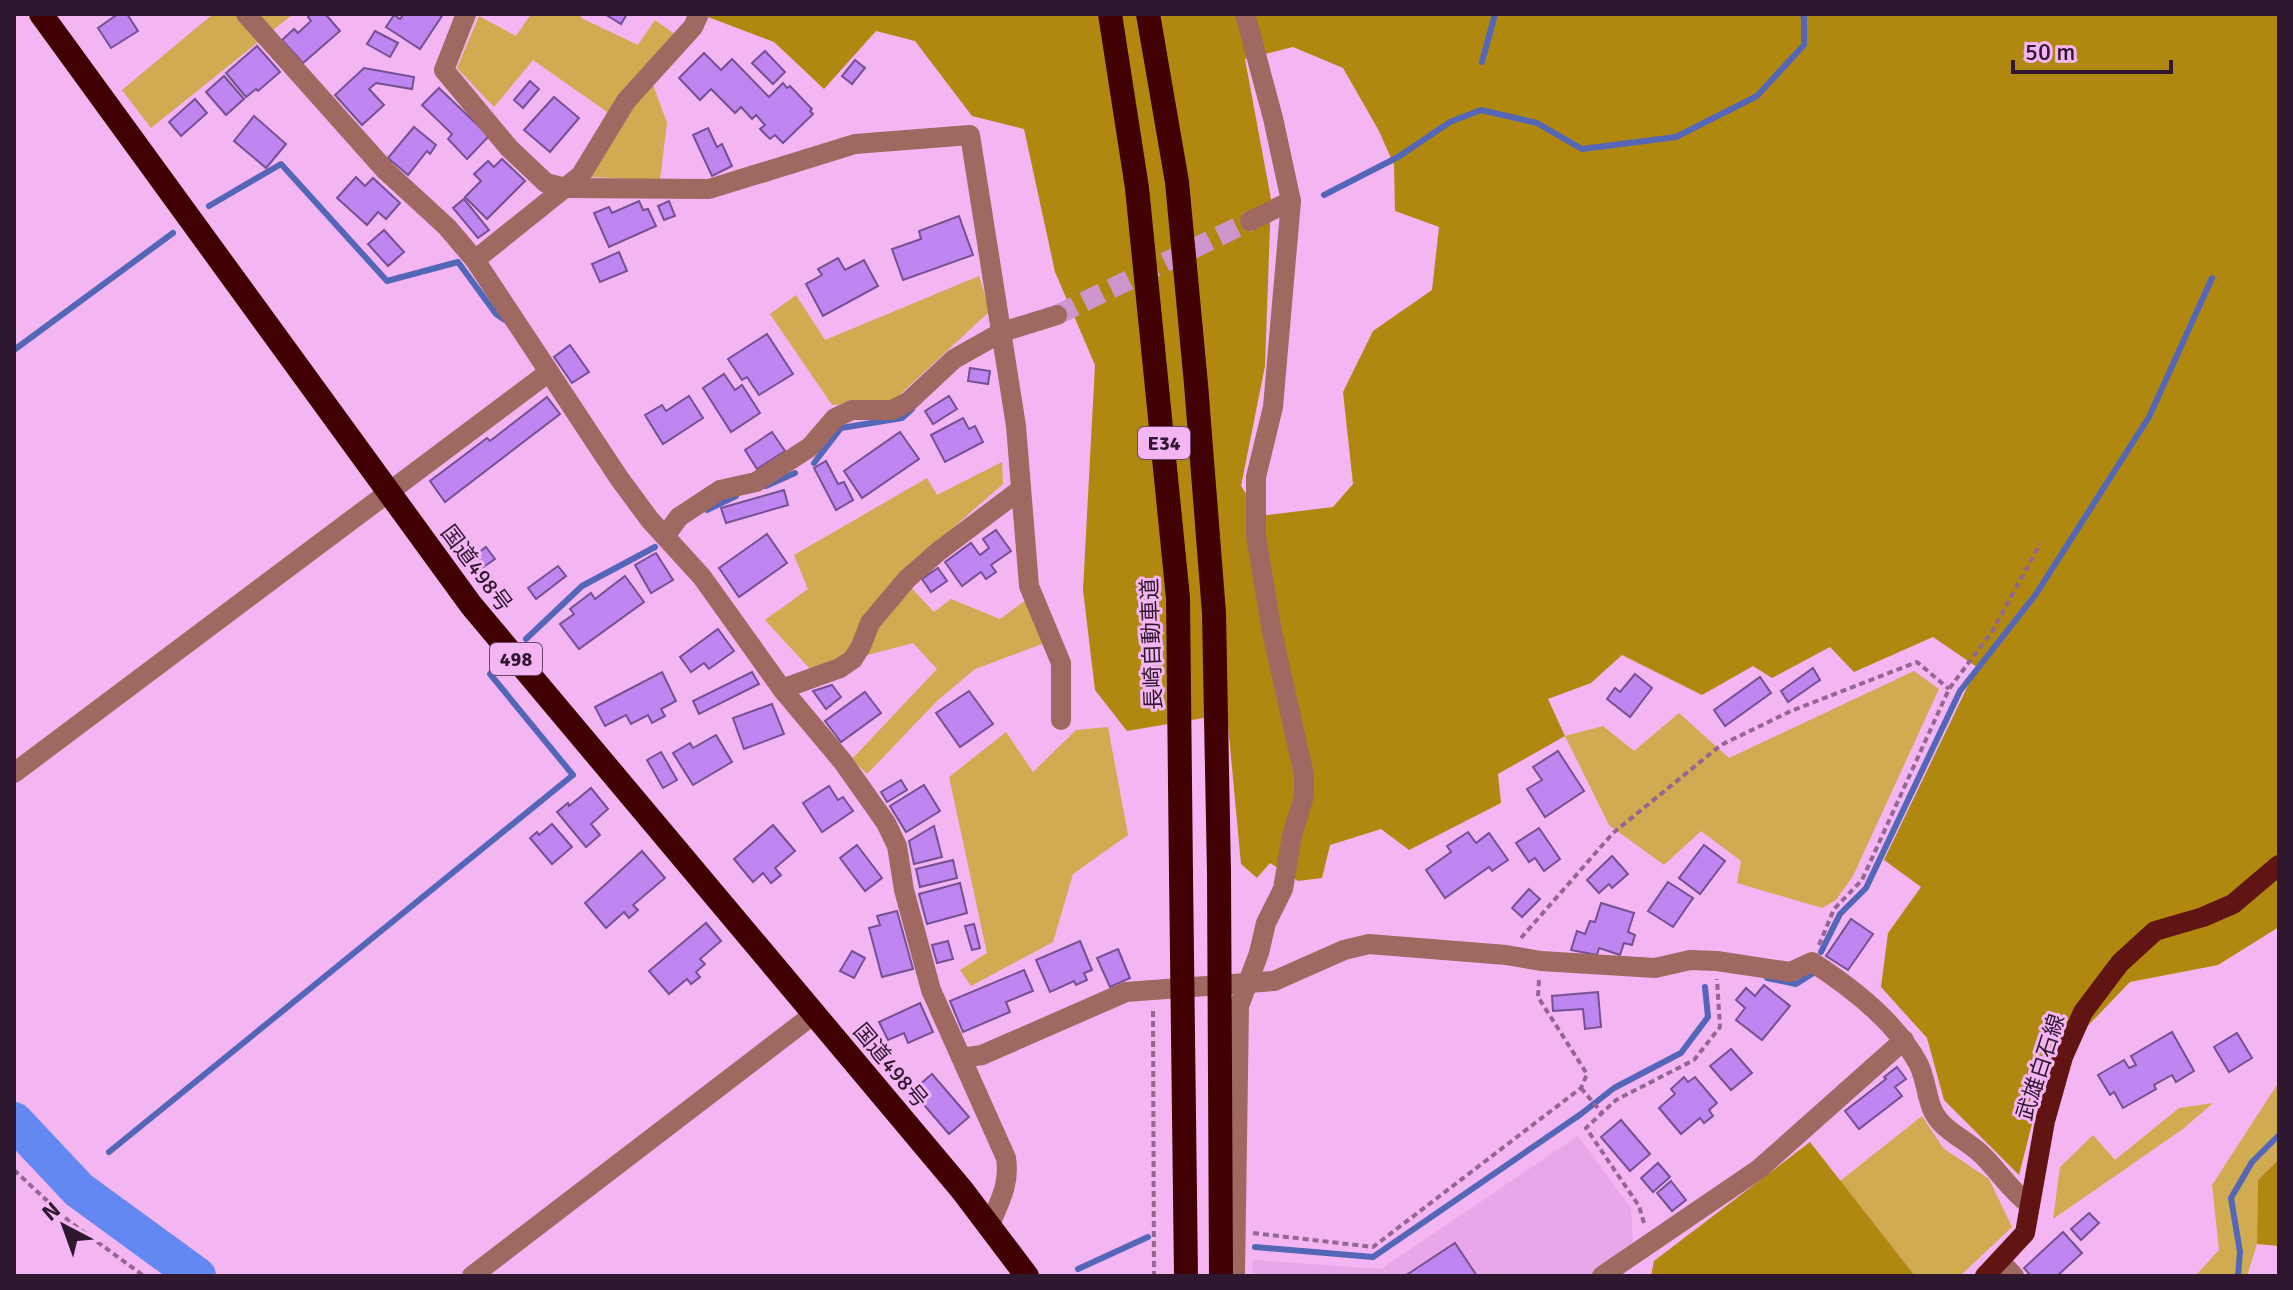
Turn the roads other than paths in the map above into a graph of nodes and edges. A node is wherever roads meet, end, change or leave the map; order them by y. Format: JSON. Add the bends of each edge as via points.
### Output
{"nodes":[{"id":1,"x":246,"y":14,"type":"edge"},
{"id":2,"x":466,"y":14,"type":"edge"},
{"id":3,"x":699,"y":14,"type":"edge"},
{"id":4,"x":1110,"y":14,"type":"edge"},
{"id":5,"x":1148,"y":14,"type":"edge"},
{"id":6,"x":1245,"y":14,"type":"edge"},
{"id":7,"x":50,"y":17,"type":"edge"},
{"id":8,"x":566,"y":188,"type":"junction"},
{"id":9,"x":1291,"y":201,"type":"junction"},
{"id":10,"x":1250,"y":221,"type":"tunnel mouth"},
{"id":11,"x":475,"y":260,"type":"junction"},
{"id":12,"x":1057,"y":315,"type":"tunnel mouth"},
{"id":13,"x":1002,"y":332,"type":"junction"},
{"id":14,"x":549,"y":372,"type":"junction"},
{"id":15,"x":1020,"y":490,"type":"junction"},
{"id":16,"x":388,"y":492,"type":"junction"},
{"id":17,"x":665,"y":536,"type":"junction"},
{"id":18,"x":782,"y":689,"type":"junction"},
{"id":19,"x":1061,"y":720,"type":"dead end"},
{"id":20,"x":14,"y":773,"type":"edge"},
{"id":21,"x":2279,"y":865,"type":"edge"},
{"id":22,"x":1247,"y":983,"type":"junction"},
{"id":23,"x":814,"y":1014,"type":"junction"},
{"id":24,"x":1904,"y":1040,"type":"junction"},
{"id":25,"x":962,"y":1058,"type":"junction"},
{"id":26,"x":2030,"y":1205,"type":"junction"},
{"id":27,"x":990,"y":1224,"type":"junction"},
{"id":28,"x":2000,"y":1271,"type":"edge"},
{"id":29,"x":472,"y":1276,"type":"edge"},
{"id":30,"x":1027,"y":1276,"type":"edge"},
{"id":31,"x":1186,"y":1276,"type":"edge"},
{"id":32,"x":1221,"y":1276,"type":"edge"},
{"id":33,"x":1235,"y":1276,"type":"edge"},
{"id":34,"x":1602,"y":1276,"type":"edge"}],
"edges":[{"from":1,"to":11,"type":"street","via":[[386,171]]},
{"from":2,"to":8,"type":"street","via":[[444,70],[509,148],[546,183]]},
{"from":3,"to":8,"type":"street","via":[[626,101],[581,175]]},
{"from":4,"to":31,"type":"highway","name":"長崎自動車道","number":"E34","bridge":true,"via":[[1139,204],[1178,598]]},
{"from":5,"to":32,"type":"highway","number":"E34","bridge":true,"via":[[1177,182],[1214,613]]},
{"from":6,"to":9,"type":"street"},
{"from":7,"to":16,"type":"highway","name":"国道498号","number":"498"},
{"from":8,"to":11,"type":"street"},
{"from":8,"to":13,"type":"street","via":[[709,189],[855,144],[970,135]]},
{"from":9,"to":10,"type":"street"},
{"from":9,"to":22,"type":"street","via":[[1273,407],[1256,477],[1256,536],[1304,796],[1283,889]]},
{"from":11,"to":14,"type":"street"},
{"from":12,"to":13,"type":"street"},
{"from":13,"to":15,"type":"street"},
{"from":13,"to":17,"type":"street","via":[[954,359],[908,402],[892,410],[852,410],[835,418],[810,447],[756,482],[720,490],[679,517]]},
{"from":14,"to":16,"type":"street"},
{"from":14,"to":17,"type":"street","via":[[619,478]]},
{"from":15,"to":18,"type":"street","via":[[907,579],[870,623],[853,659]]},
{"from":15,"to":19,"type":"street","via":[[1029,586],[1061,663]]},
{"from":16,"to":20,"type":"street"},
{"from":16,"to":23,"type":"highway","name":"国道498号","number":"498","via":[[471,605]]},
{"from":17,"to":18,"type":"street","via":[[702,577]]},
{"from":18,"to":25,"type":"street","via":[[886,823],[897,846],[931,990]]},
{"from":21,"to":26,"type":"main road","name":"武雄白石線","via":[[2233,904],[2155,931],[2120,963],[2083,1012],[2063,1057],[2045,1121]]},
{"from":22,"to":24,"type":"street","via":[[1274,981],[1369,944],[1655,968],[1690,960],[1790,972],[1812,962],[1845,983]]},
{"from":22,"to":25,"type":"street","via":[[1126,992],[982,1055]]},
{"from":22,"to":33,"type":"street","via":[[1239,1006]]},
{"from":23,"to":27,"type":"highway","name":"国道498号","number":"498"},
{"from":23,"to":29,"type":"street"},
{"from":24,"to":26,"type":"street","via":[[1920,1066],[1933,1111]]},
{"from":24,"to":34,"type":"street","via":[[1759,1169]]},
{"from":25,"to":27,"type":"street","via":[[1009,1175]]},
{"from":26,"to":28,"type":"main road","name":"武雄白石線","via":[[2025,1233]]},
{"from":27,"to":30,"type":"highway","name":"国道498号","number":"498"}]}
